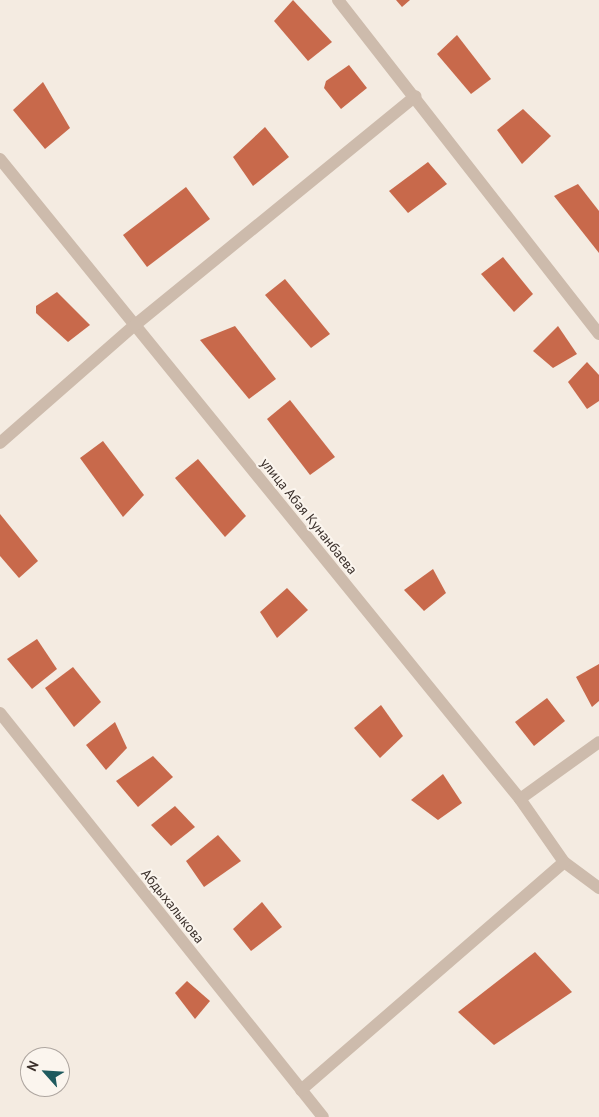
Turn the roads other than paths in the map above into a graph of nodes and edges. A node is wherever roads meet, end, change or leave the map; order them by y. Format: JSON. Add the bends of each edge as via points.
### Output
{"nodes":[{"id":1,"x":338,"y":0,"type":"edge"},
{"id":2,"x":416,"y":96,"type":"junction"},
{"id":3,"x":0,"y":159,"type":"edge"},
{"id":4,"x":135,"y":325,"type":"junction"},
{"id":5,"x":599,"y":334,"type":"edge"},
{"id":6,"x":0,"y":443,"type":"edge"},
{"id":7,"x":0,"y":713,"type":"edge"},
{"id":8,"x":599,"y":742,"type":"edge"},
{"id":9,"x":520,"y":799,"type":"junction"},
{"id":10,"x":564,"y":862,"type":"junction"},
{"id":11,"x":599,"y":888,"type":"edge"},
{"id":12,"x":301,"y":1090,"type":"junction"},
{"id":13,"x":323,"y":1117,"type":"edge"}],
"edges":[{"from":1,"to":2,"type":"street"},
{"from":2,"to":4,"type":"street"},
{"from":2,"to":5,"type":"street"},
{"from":3,"to":4,"type":"street","name":"улица Абая Кунанбаева"},
{"from":4,"to":6,"type":"street"},
{"from":4,"to":9,"type":"street","name":"улица Абая Кунанбаева"},
{"from":7,"to":12,"type":"street","name":"Абдыхалыкова"},
{"from":8,"to":9,"type":"street"},
{"from":9,"to":10,"type":"street","name":"улица Абая Кунанбаева"},
{"from":10,"to":11,"type":"street","name":"улица Абая Кунанбаева"},
{"from":10,"to":12,"type":"street"},
{"from":12,"to":13,"type":"street","name":"Абдыхалыкова"}]}
